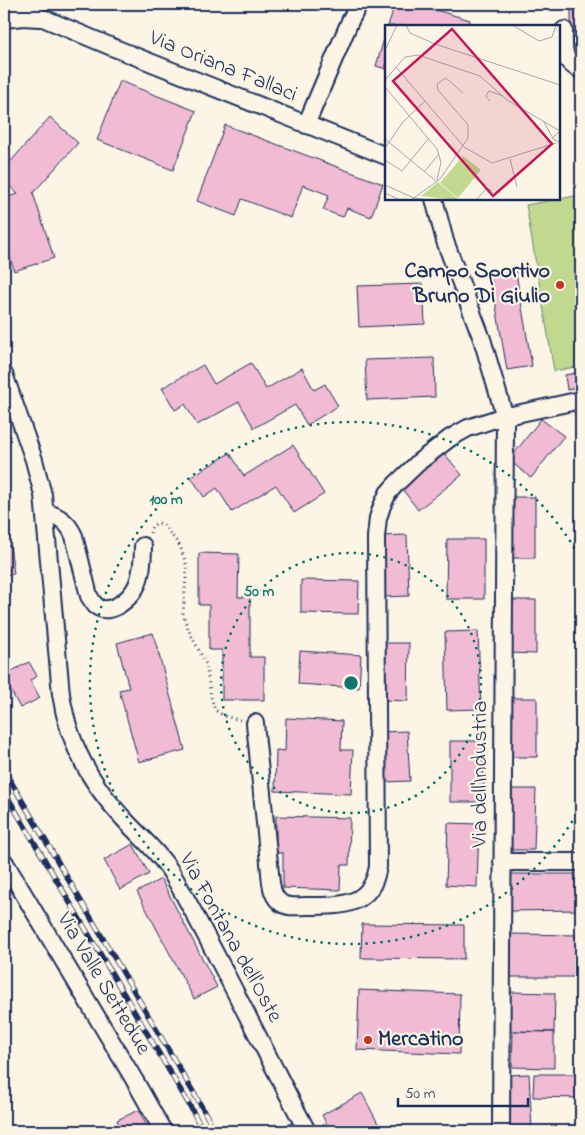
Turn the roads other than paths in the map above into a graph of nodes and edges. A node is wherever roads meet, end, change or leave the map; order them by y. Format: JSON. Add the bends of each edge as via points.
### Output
{"nodes":[{"id":1,"x":16,"y":4,"type":"edge"},
{"id":2,"x":359,"y":4,"type":"edge"},
{"id":3,"x":43,"y":18,"type":"junction"},
{"id":4,"x":4,"y":19,"type":"edge"},
{"id":5,"x":564,"y":30,"type":"dead end"},
{"id":6,"x":581,"y":70,"type":"edge"},
{"id":7,"x":306,"y":125,"type":"junction"},
{"id":8,"x":385,"y":156,"type":"edge"},
{"id":9,"x":434,"y":200,"type":"edge"},
{"id":10,"x":5,"y":380,"type":"edge"},
{"id":11,"x":581,"y":400,"type":"edge"},
{"id":12,"x":506,"y":416,"type":"junction"},
{"id":13,"x":45,"y":512,"type":"junction"},
{"id":14,"x":147,"y":544,"type":"road end"},
{"id":15,"x":255,"y":723,"type":"road end"},
{"id":16,"x":4,"y":861,"type":"edge"},
{"id":17,"x":502,"y":862,"type":"junction"},
{"id":18,"x":581,"y":862,"type":"edge"},
{"id":19,"x":163,"y":1131,"type":"edge"},
{"id":20,"x":306,"y":1131,"type":"edge"},
{"id":21,"x":501,"y":1131,"type":"edge"}],
"edges":[{"from":1,"to":3,"type":"street","name":"Via Oriana Fallaci"},
{"from":2,"to":7,"type":"street"},
{"from":3,"to":4,"type":"street","name":"Via Oriana Fallaci"},
{"from":3,"to":7,"type":"street","name":"Via Oriana Fallaci"},
{"from":5,"to":6,"type":"street","via":[[567,60]]},
{"from":7,"to":8,"type":"street","name":"Via Oriana Fallaci"},
{"from":9,"to":12,"type":"street","via":[[448,250]]},
{"from":10,"to":13,"type":"street","name":"Via Fontana dell'Oste","via":[[34,460]]},
{"from":11,"to":12,"type":"street"},
{"from":12,"to":15,"type":"street","via":[[461,432],[430,452],[396,484],[380,511],[376,537],[378,866],[373,883],[357,900],[346,905],[291,906],[280,902],[273,894]]},
{"from":12,"to":17,"type":"street","name":"Via dell'Industria"},
{"from":13,"to":14,"type":"street","via":[[61,518],[70,528],[88,592],[97,607],[118,606],[132,593],[142,570]]},
{"from":13,"to":20,"type":"street","name":"Via Fontana dell'Oste","via":[[61,694],[74,746],[107,800],[162,860],[198,918]]},
{"from":16,"to":19,"type":"street","name":"Via Valle Settedue"},
{"from":17,"to":18,"type":"street"},
{"from":17,"to":21,"type":"street","name":"Via dell'Industria"}]}
